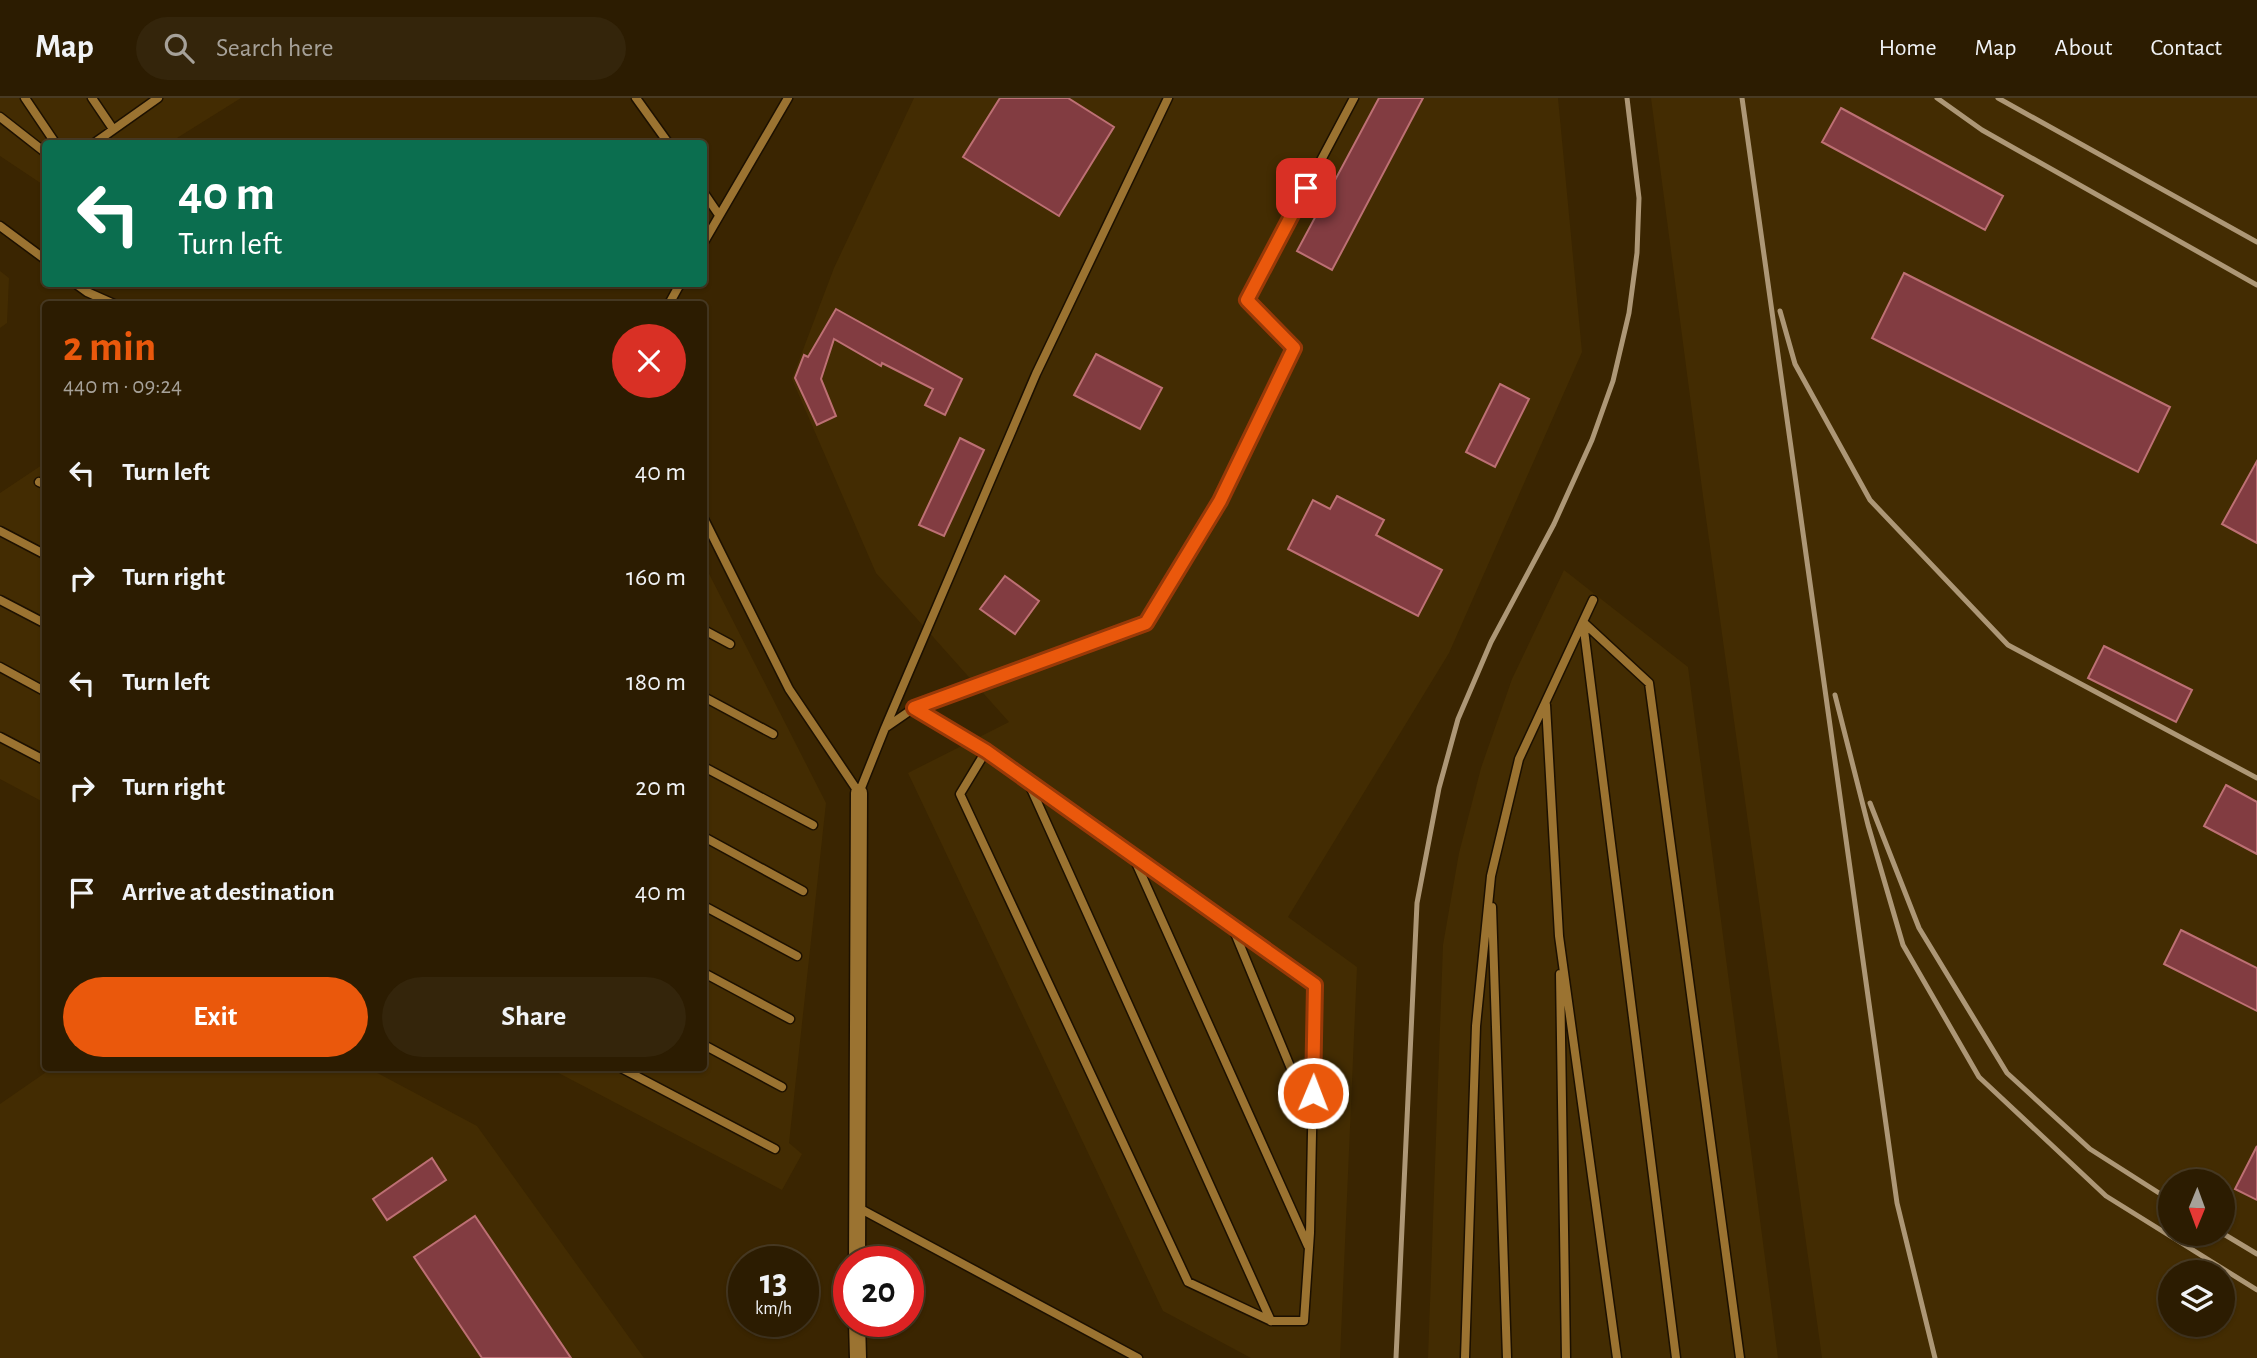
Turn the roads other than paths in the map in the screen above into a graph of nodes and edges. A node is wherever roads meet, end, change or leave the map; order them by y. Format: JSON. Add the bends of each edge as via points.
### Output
{"nodes":[{"id":1,"x":25,"y":98,"type":"edge"},
{"id":2,"x":92,"y":98,"type":"edge"},
{"id":3,"x":158,"y":98,"type":"edge"},
{"id":4,"x":636,"y":98,"type":"edge"},
{"id":5,"x":788,"y":98,"type":"edge"},
{"id":6,"x":1168,"y":98,"type":"edge"},
{"id":7,"x":1354,"y":98,"type":"edge"},
{"id":8,"x":0,"y":117,"type":"edge"},
{"id":9,"x":113,"y":130,"type":"junction"},
{"id":10,"x":53,"y":140,"type":"edge"},
{"id":11,"x":99,"y":140,"type":"edge"},
{"id":12,"x":665,"y":140,"type":"edge"},
{"id":13,"x":42,"y":150,"type":"edge"},
{"id":14,"x":707,"y":197,"type":"edge"},
{"id":15,"x":719,"y":215,"type":"junction"},
{"id":16,"x":0,"y":226,"type":"edge"},
{"id":17,"x":707,"y":237,"type":"edge"},
{"id":18,"x":42,"y":257,"type":"edge"},
{"id":19,"x":80,"y":287,"type":"edge"},
{"id":20,"x":107,"y":301,"type":"edge"},
{"id":21,"x":707,"y":525,"type":"edge"},
{"id":22,"x":0,"y":531,"type":"edge"},
{"id":23,"x":42,"y":553,"type":"edge"},
{"id":24,"x":0,"y":600,"type":"edge"},
{"id":25,"x":1593,"y":600,"type":"dead end"},
{"id":26,"x":42,"y":622,"type":"edge"},
{"id":27,"x":1583,"y":622,"type":"junction"},
{"id":28,"x":707,"y":632,"type":"edge"},
{"id":29,"x":730,"y":644,"type":"dead end"},
{"id":30,"x":0,"y":667,"type":"edge"},
{"id":31,"x":42,"y":690,"type":"edge"},
{"id":32,"x":707,"y":699,"type":"edge"},
{"id":33,"x":1545,"y":702,"type":"junction"},
{"id":34,"x":914,"y":708,"type":"junction"},
{"id":35,"x":885,"y":728,"type":"junction"},
{"id":36,"x":774,"y":734,"type":"dead end"},
{"id":37,"x":0,"y":737,"type":"edge"},
{"id":38,"x":986,"y":751,"type":"junction"},
{"id":39,"x":42,"y":759,"type":"edge"},
{"id":40,"x":707,"y":769,"type":"edge"},
{"id":41,"x":1028,"y":782,"type":"junction"},
{"id":42,"x":859,"y":793,"type":"junction"},
{"id":43,"x":813,"y":825,"type":"dead end"},
{"id":44,"x":707,"y":839,"type":"edge"},
{"id":45,"x":1133,"y":855,"type":"junction"},
{"id":46,"x":1491,"y":876,"type":"junction"},
{"id":47,"x":803,"y":891,"type":"dead end"},
{"id":48,"x":707,"y":908,"type":"edge"},
{"id":49,"x":1231,"y":925,"type":"junction"},
{"id":50,"x":1559,"y":936,"type":"junction"},
{"id":51,"x":797,"y":956,"type":"dead end"},
{"id":52,"x":707,"y":975,"type":"edge"},
{"id":53,"x":790,"y":1019,"type":"dead end"},
{"id":54,"x":707,"y":1047,"type":"edge"},
{"id":55,"x":627,"y":1071,"type":"edge"},
{"id":56,"x":782,"y":1087,"type":"dead end"},
{"id":57,"x":1312,"y":1120,"type":"junction"},
{"id":58,"x":775,"y":1149,"type":"dead end"},
{"id":59,"x":856,"y":1207,"type":"junction"},
{"id":60,"x":857,"y":1246,"type":"edge"},
{"id":61,"x":1309,"y":1249,"type":"junction"},
{"id":62,"x":1271,"y":1321,"type":"junction"},
{"id":63,"x":857,"y":1337,"type":"edge"},
{"id":64,"x":858,"y":1358,"type":"edge"},
{"id":65,"x":1138,"y":1358,"type":"edge"},
{"id":66,"x":1465,"y":1358,"type":"edge"},
{"id":67,"x":1507,"y":1358,"type":"edge"},
{"id":68,"x":1566,"y":1358,"type":"edge"},
{"id":69,"x":1617,"y":1358,"type":"edge"},
{"id":70,"x":1676,"y":1358,"type":"edge"},
{"id":71,"x":1740,"y":1358,"type":"edge"}],
"edges":[{"from":1,"to":10,"type":"lane"},
{"from":2,"to":9,"type":"lane"},
{"from":3,"to":9,"type":"lane"},
{"from":4,"to":12,"type":"lane"},
{"from":5,"to":15,"type":"lane"},
{"from":6,"to":35,"type":"lane","via":[[1036,374]]},
{"from":7,"to":34,"type":"lane","via":[[1247,300],[1294,348],[1220,501],[1146,623]]},
{"from":8,"to":13,"type":"lane"},
{"from":9,"to":11,"type":"lane"},
{"from":14,"to":15,"type":"lane"},
{"from":15,"to":17,"type":"lane"},
{"from":16,"to":18,"type":"lane"},
{"from":19,"to":20,"type":"lane"},
{"from":21,"to":42,"type":"lane","via":[[789,689]]},
{"from":22,"to":23,"type":"lane"},
{"from":24,"to":26,"type":"lane"},
{"from":25,"to":27,"type":"lane"},
{"from":27,"to":33,"type":"lane"},
{"from":27,"to":70,"type":"lane"},
{"from":27,"to":71,"type":"lane","via":[[1649,683]]},
{"from":28,"to":29,"type":"lane"},
{"from":30,"to":31,"type":"lane"},
{"from":32,"to":36,"type":"lane"},
{"from":33,"to":46,"type":"lane","via":[[1519,759]]},
{"from":33,"to":50,"type":"lane"},
{"from":34,"to":35,"type":"lane"},
{"from":34,"to":38,"type":"lane"},
{"from":35,"to":42,"type":"lane"},
{"from":37,"to":39,"type":"lane"},
{"from":38,"to":41,"type":"lane"},
{"from":38,"to":62,"type":"lane","via":[[960,794],[1188,1282]]},
{"from":40,"to":43,"type":"lane"},
{"from":41,"to":45,"type":"lane"},
{"from":41,"to":62,"type":"lane"},
{"from":42,"to":59,"type":"street"},
{"from":44,"to":47,"type":"lane"},
{"from":45,"to":49,"type":"lane"},
{"from":45,"to":61,"type":"lane"},
{"from":46,"to":66,"type":"lane","via":[[1476,1027]]},
{"from":46,"to":67,"type":"lane"},
{"from":48,"to":51,"type":"lane"},
{"from":49,"to":57,"type":"lane"},
{"from":49,"to":57,"type":"lane","via":[[1315,985]]},
{"from":50,"to":68,"type":"lane"},
{"from":50,"to":69,"type":"lane"},
{"from":52,"to":53,"type":"lane"},
{"from":54,"to":56,"type":"lane"},
{"from":55,"to":58,"type":"lane"},
{"from":57,"to":61,"type":"lane"},
{"from":59,"to":60,"type":"street"},
{"from":59,"to":65,"type":"lane"},
{"from":61,"to":62,"type":"lane","via":[[1304,1321]]},
{"from":63,"to":64,"type":"street"}]}
